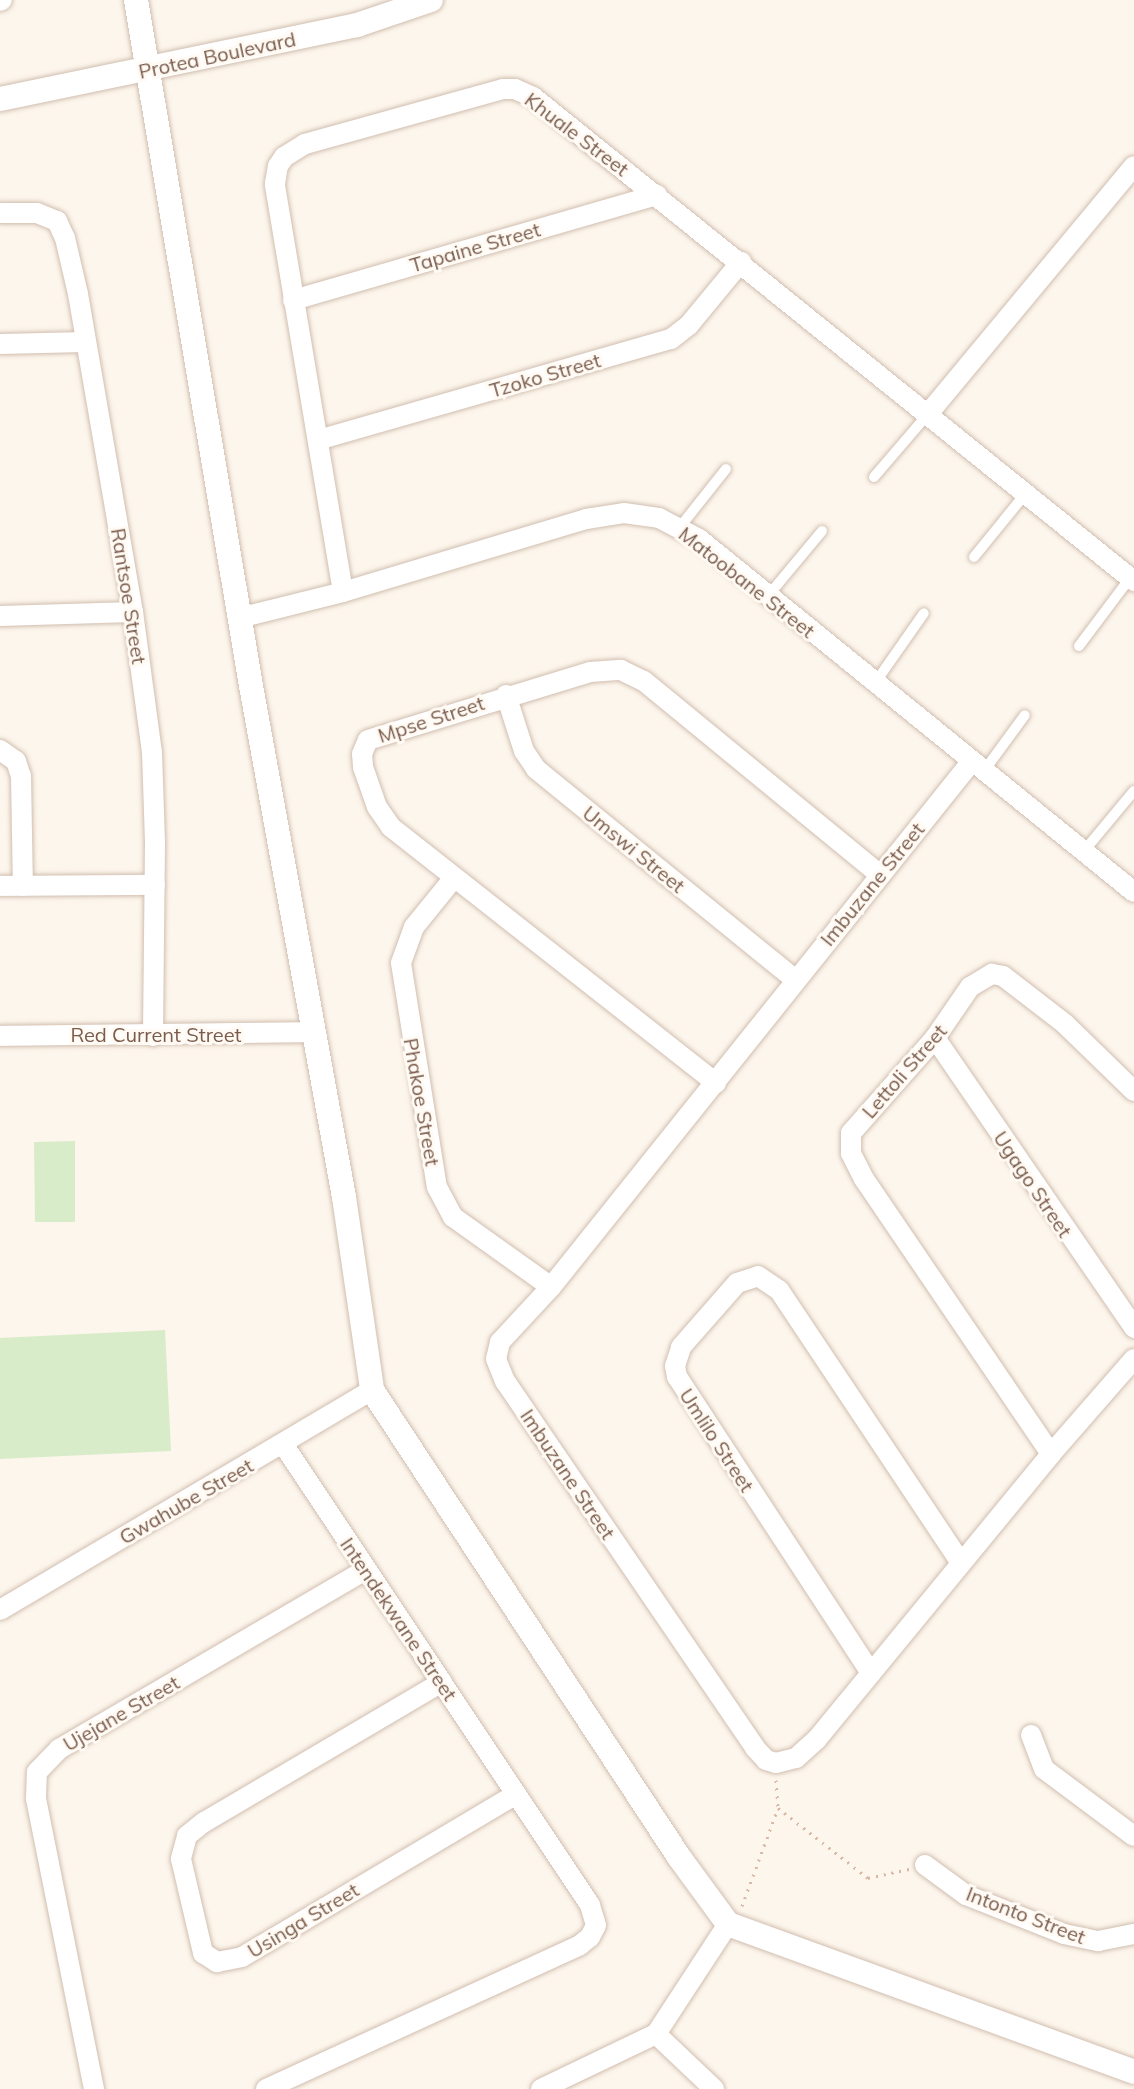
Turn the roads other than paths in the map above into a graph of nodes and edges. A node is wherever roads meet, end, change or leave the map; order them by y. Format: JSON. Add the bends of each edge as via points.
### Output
{"nodes":[{"id":1,"x":136,"y":0,"type":"edge"},
{"id":2,"x":431,"y":0,"type":"edge"},
{"id":3,"x":147,"y":71,"type":"junction"},
{"id":4,"x":0,"y":99,"type":"edge"},
{"id":5,"x":1134,"y":166,"type":"edge"},
{"id":6,"x":657,"y":195,"type":"junction"},
{"id":7,"x":0,"y":213,"type":"edge"},
{"id":8,"x":741,"y":262,"type":"junction"},
{"id":9,"x":293,"y":300,"type":"junction"},
{"id":10,"x":85,"y":342,"type":"junction"},
{"id":11,"x":0,"y":344,"type":"edge"},
{"id":12,"x":928,"y":414,"type":"junction"},
{"id":13,"x":318,"y":440,"type":"junction"},
{"id":14,"x":726,"y":469,"type":"dead end"},
{"id":15,"x":874,"y":477,"type":"dead end"},
{"id":16,"x":1026,"y":493,"type":"junction"},
{"id":17,"x":680,"y":527,"type":"junction"},
{"id":18,"x":822,"y":531,"type":"dead end"},
{"id":19,"x":974,"y":557,"type":"dead end"},
{"id":20,"x":1132,"y":580,"type":"edge"},
{"id":21,"x":343,"y":592,"type":"junction"},
{"id":22,"x":767,"y":597,"type":"junction"},
{"id":23,"x":133,"y":612,"type":"junction"},
{"id":24,"x":924,"y":613,"type":"dead end"},
{"id":25,"x":0,"y":616,"type":"edge"},
{"id":26,"x":239,"y":618,"type":"junction"},
{"id":27,"x":1079,"y":646,"type":"dead end"},
{"id":28,"x":875,"y":683,"type":"junction"},
{"id":29,"x":506,"y":695,"type":"junction"},
{"id":30,"x":1025,"y":715,"type":"dead end"},
{"id":31,"x":0,"y":750,"type":"edge"},
{"id":32,"x":978,"y":766,"type":"junction"},
{"id":33,"x":1134,"y":791,"type":"edge"},
{"id":34,"x":1084,"y":851,"type":"junction"},
{"id":35,"x":879,"y":874,"type":"junction"},
{"id":36,"x":453,"y":879,"type":"junction"},
{"id":37,"x":155,"y":885,"type":"junction"},
{"id":38,"x":0,"y":886,"type":"edge"},
{"id":39,"x":23,"y":886,"type":"junction"},
{"id":40,"x":1134,"y":892,"type":"edge"},
{"id":41,"x":794,"y":979,"type":"junction"},
{"id":42,"x":311,"y":1032,"type":"junction"},
{"id":43,"x":0,"y":1036,"type":"edge"},
{"id":44,"x":153,"y":1036,"type":"junction"},
{"id":45,"x":935,"y":1038,"type":"junction"},
{"id":46,"x":716,"y":1083,"type":"junction"},
{"id":47,"x":1134,"y":1091,"type":"edge"},
{"id":48,"x":551,"y":1287,"type":"junction"},
{"id":49,"x":1134,"y":1328,"type":"edge"},
{"id":50,"x":1134,"y":1359,"type":"edge"},
{"id":51,"x":372,"y":1390,"type":"junction"},
{"id":52,"x":283,"y":1444,"type":"junction"},
{"id":53,"x":1051,"y":1454,"type":"junction"},
{"id":54,"x":961,"y":1563,"type":"junction"},
{"id":55,"x":365,"y":1570,"type":"junction"},
{"id":56,"x":0,"y":1610,"type":"edge"},
{"id":57,"x":871,"y":1673,"type":"junction"},
{"id":58,"x":442,"y":1682,"type":"junction"},
{"id":59,"x":1031,"y":1735,"type":"dead end"},
{"id":60,"x":516,"y":1794,"type":"junction"},
{"id":61,"x":1134,"y":1836,"type":"edge"},
{"id":62,"x":925,"y":1865,"type":"road end"},
{"id":63,"x":728,"y":1924,"type":"junction"},
{"id":64,"x":1134,"y":1934,"type":"edge"},
{"id":65,"x":656,"y":2034,"type":"junction"},
{"id":66,"x":1134,"y":2072,"type":"edge"},
{"id":67,"x":94,"y":2089,"type":"edge"},
{"id":68,"x":266,"y":2089,"type":"edge"},
{"id":69,"x":541,"y":2089,"type":"edge"},
{"id":70,"x":714,"y":2089,"type":"edge"}],
"edges":[{"from":1,"to":3,"type":"street"},
{"from":2,"to":3,"type":"street","name":"Protea Boulevard","via":[[357,25]]},
{"from":3,"to":4,"type":"street","name":"Protea Boulevard"},
{"from":3,"to":26,"type":"street"},
{"from":5,"to":12,"type":"street"},
{"from":6,"to":8,"type":"street","name":"Khuale Street"},
{"from":6,"to":9,"type":"street","name":"Tapaine Street"},
{"from":6,"to":9,"type":"street","name":"Khuale Street","via":[[533,97],[515,89],[305,144],[284,157],[275,184]]},
{"from":7,"to":10,"type":"street","name":"Rantsoe Street","via":[[37,213],[57,221],[69,254]]},
{"from":8,"to":12,"type":"street","name":"Khuale Street"},
{"from":8,"to":13,"type":"street","name":"Tzoko Street","via":[[671,339]]},
{"from":9,"to":13,"type":"street","name":"Khuale Street"},
{"from":10,"to":11,"type":"street"},
{"from":10,"to":23,"type":"street","name":"Rantsoe Street"},
{"from":12,"to":15,"type":"lane"},
{"from":12,"to":16,"type":"street","name":"Khuale Street"},
{"from":13,"to":21,"type":"street","name":"Khuale Street"},
{"from":14,"to":17,"type":"lane"},
{"from":16,"to":19,"type":"lane"},
{"from":16,"to":20,"type":"street","name":"Khuale Street"},
{"from":17,"to":21,"type":"street","name":"Matoobane Street","via":[[648,515],[612,514]]},
{"from":17,"to":22,"type":"street","name":"Matoobane Street"},
{"from":18,"to":22,"type":"lane"},
{"from":20,"to":27,"type":"lane"},
{"from":21,"to":26,"type":"street","name":"Matoobane Street"},
{"from":22,"to":28,"type":"street","name":"Matoobane Street"},
{"from":23,"to":25,"type":"street"},
{"from":23,"to":37,"type":"street","name":"Rantsoe Street","via":[[152,752]]},
{"from":24,"to":28,"type":"lane"},
{"from":26,"to":42,"type":"street"},
{"from":28,"to":32,"type":"street","name":"Matoobane Street"},
{"from":29,"to":35,"type":"street","name":"Mpse Street","via":[[590,672],[630,673]]},
{"from":29,"to":36,"type":"street","name":"Mpse Street","via":[[374,736],[365,745],[363,767],[383,818]]},
{"from":29,"to":41,"type":"street","name":"Umswi Street","via":[[524,751],[536,769]]},
{"from":30,"to":32,"type":"lane"},
{"from":31,"to":39,"type":"street","via":[[16,761],[21,776]]},
{"from":32,"to":34,"type":"street","name":"Matoobane Street"},
{"from":32,"to":35,"type":"street","name":"Imbuzane Street"},
{"from":33,"to":34,"type":"lane"},
{"from":34,"to":40,"type":"street","name":"Matoobane Street"},
{"from":35,"to":41,"type":"street","name":"Imbuzane Street"},
{"from":36,"to":46,"type":"street","name":"Mpse Street"},
{"from":36,"to":48,"type":"street","name":"Phakoe Street","via":[[414,927],[401,963],[437,1187],[453,1217]]},
{"from":37,"to":39,"type":"street"},
{"from":37,"to":44,"type":"street","name":"Rantsoe Street"},
{"from":38,"to":39,"type":"street"},
{"from":41,"to":46,"type":"street","name":"Imbuzane Street"},
{"from":42,"to":44,"type":"street","name":"Red Current Street"},
{"from":42,"to":51,"type":"street","via":[[344,1197]]},
{"from":43,"to":44,"type":"street","name":"Red Current Street"},
{"from":45,"to":47,"type":"street","name":"Lettoli Street","via":[[978,979],[998,974],[1087,1042]]},
{"from":45,"to":49,"type":"street","name":"Ugago Street"},
{"from":45,"to":53,"type":"street","name":"Lettoli Street","via":[[856,1126],[851,1153]]},
{"from":46,"to":48,"type":"street","name":"Imbuzane Street"},
{"from":48,"to":57,"type":"street","name":"Imbuzane Street","via":[[500,1342],[499,1369],[755,1748],[776,1763],[796,1758]]},
{"from":50,"to":53,"type":"street"},
{"from":51,"to":52,"type":"street","name":"Gwahube Street"},
{"from":51,"to":63,"type":"street"},
{"from":52,"to":55,"type":"street","name":"Intendekwane Street"},
{"from":52,"to":56,"type":"street","name":"Gwahube Street"},
{"from":53,"to":54,"type":"street"},
{"from":54,"to":57,"type":"street"},
{"from":54,"to":57,"type":"street","name":"Umlilo Street","via":[[779,1290],[758,1276],[737,1283],[681,1347],[677,1377]]},
{"from":55,"to":58,"type":"street","name":"Intendekwane Street"},
{"from":55,"to":67,"type":"street","name":"Ujejane Street","via":[[59,1749],[37,1772],[36,1798]]},
{"from":58,"to":60,"type":"street","name":"Intendekwane Street"},
{"from":58,"to":60,"type":"street","name":"Usinga Street","via":[[193,1829],[182,1844],[181,1859],[203,1953],[217,1962],[242,1957]]},
{"from":59,"to":61,"type":"street","via":[[1044,1769]]},
{"from":60,"to":68,"type":"street","via":[[593,1911],[596,1925],[590,1937]]},
{"from":62,"to":64,"type":"street","name":"Intonto Street","via":[[966,1895],[1064,1934],[1098,1941]]},
{"from":63,"to":65,"type":"street"},
{"from":63,"to":66,"type":"street"},
{"from":65,"to":69,"type":"street"},
{"from":65,"to":70,"type":"street"}]}
